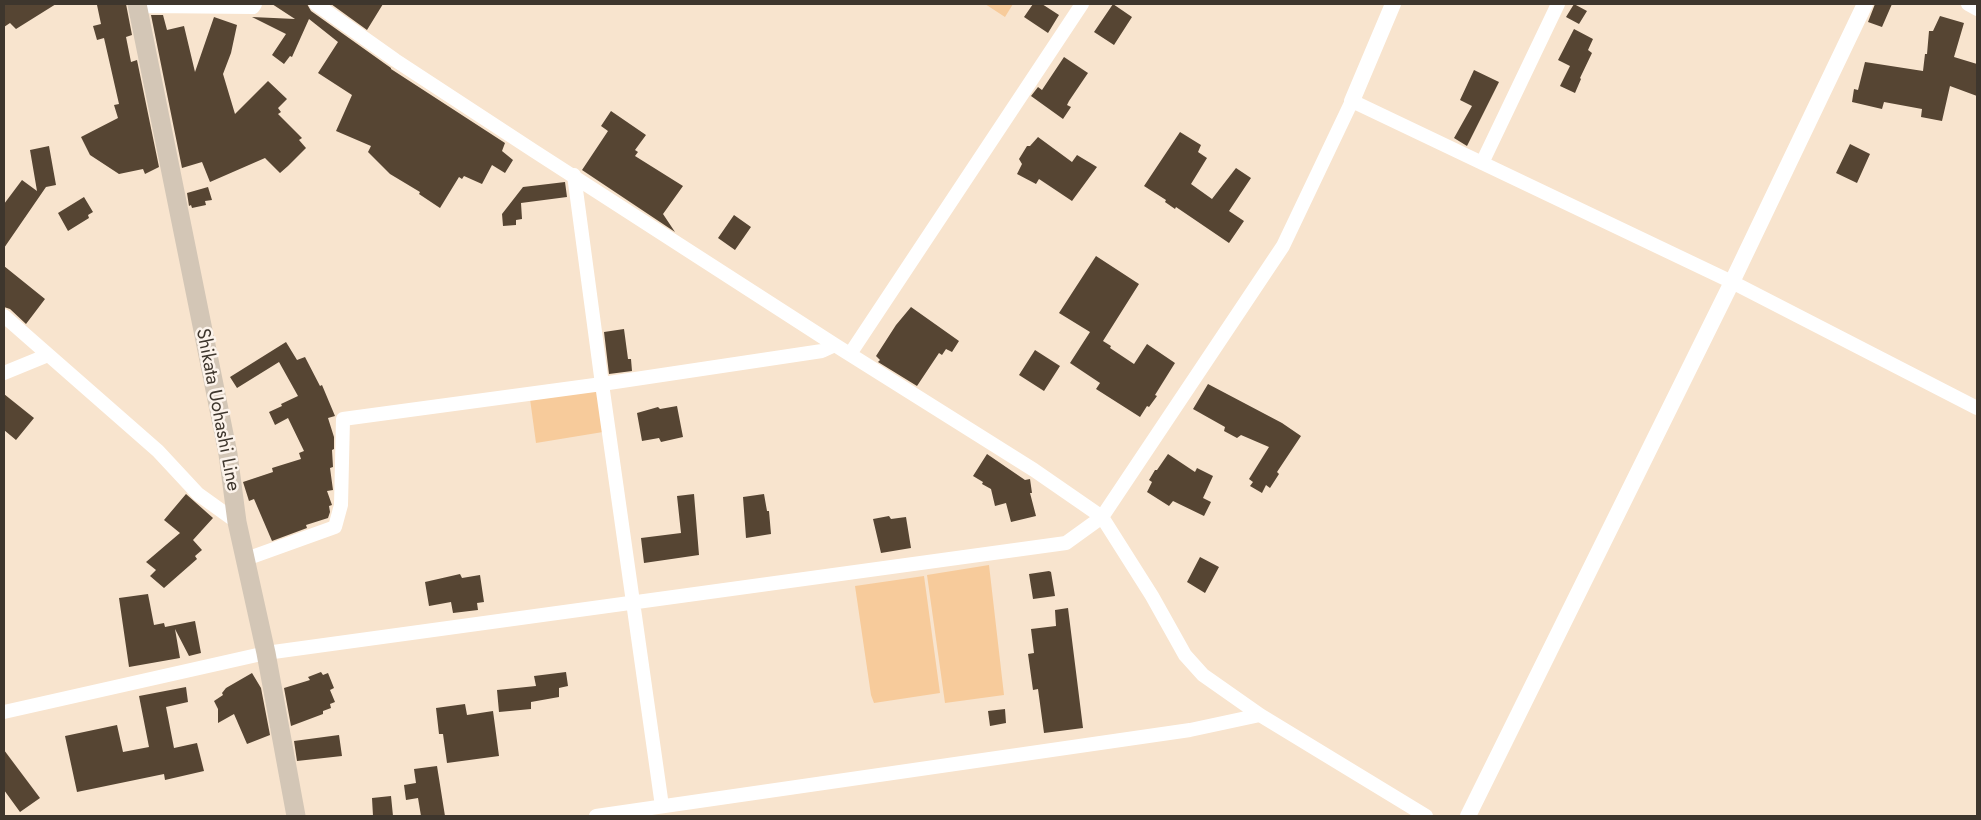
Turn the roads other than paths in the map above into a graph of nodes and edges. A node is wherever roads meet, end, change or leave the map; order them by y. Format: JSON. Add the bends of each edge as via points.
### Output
{"nodes":[{"id":1,"x":255,"y":4,"type":"edge"},
{"id":2,"x":316,"y":4,"type":"edge"},
{"id":3,"x":1082,"y":4,"type":"edge"},
{"id":4,"x":1393,"y":4,"type":"edge"},
{"id":5,"x":1558,"y":4,"type":"edge"},
{"id":6,"x":1865,"y":4,"type":"edge"},
{"id":7,"x":1968,"y":4,"type":"edge"},
{"id":8,"x":137,"y":6,"type":"edge"},
{"id":9,"x":1977,"y":9,"type":"edge"},
{"id":10,"x":1352,"y":101,"type":"junction"},
{"id":11,"x":1482,"y":163,"type":"junction"},
{"id":12,"x":574,"y":176,"type":"junction"},
{"id":13,"x":1732,"y":282,"type":"junction"},
{"id":14,"x":4,"y":316,"type":"edge"},
{"id":15,"x":835,"y":345,"type":"junction"},
{"id":16,"x":850,"y":354,"type":"junction"},
{"id":17,"x":48,"y":355,"type":"junction"},
{"id":18,"x":4,"y":373,"type":"edge"},
{"id":19,"x":602,"y":384,"type":"junction"},
{"id":20,"x":1977,"y":408,"type":"edge"},
{"id":21,"x":1102,"y":518,"type":"junction"},
{"id":22,"x":237,"y":522,"type":"junction"},
{"id":23,"x":246,"y":559,"type":"junction"},
{"id":24,"x":634,"y":602,"type":"junction"},
{"id":25,"x":266,"y":653,"type":"junction"},
{"id":26,"x":4,"y":712,"type":"edge"},
{"id":27,"x":1260,"y":715,"type":"junction"},
{"id":28,"x":662,"y":806,"type":"junction"},
{"id":29,"x":296,"y":816,"type":"edge"},
{"id":30,"x":596,"y":816,"type":"edge"},
{"id":31,"x":1426,"y":816,"type":"edge"},
{"id":32,"x":1468,"y":816,"type":"edge"}],
"edges":[{"from":1,"to":8,"type":"street","via":[[253,7]]},
{"from":2,"to":12,"type":"street","via":[[395,60]]},
{"from":3,"to":16,"type":"street"},
{"from":4,"to":10,"type":"street"},
{"from":5,"to":11,"type":"street"},
{"from":6,"to":13,"type":"street"},
{"from":7,"to":9,"type":"street"},
{"from":8,"to":22,"type":"main road","name":"Shikata Uohashi Line","via":[[228,454]]},
{"from":10,"to":11,"type":"street"},
{"from":10,"to":21,"type":"street","via":[[1283,246]]},
{"from":11,"to":13,"type":"street"},
{"from":12,"to":15,"type":"street"},
{"from":12,"to":19,"type":"street"},
{"from":13,"to":20,"type":"street"},
{"from":13,"to":32,"type":"street"},
{"from":14,"to":17,"type":"street"},
{"from":15,"to":16,"type":"street"},
{"from":15,"to":19,"type":"street","via":[[822,351]]},
{"from":16,"to":21,"type":"street","via":[[1034,470]]},
{"from":17,"to":18,"type":"street"},
{"from":17,"to":22,"type":"street","via":[[158,451],[198,494]]},
{"from":19,"to":23,"type":"street","via":[[343,419],[341,504],[335,527]]},
{"from":19,"to":24,"type":"street"},
{"from":21,"to":24,"type":"street","via":[[1066,543]]},
{"from":21,"to":27,"type":"street","via":[[1186,655],[1203,675]]},
{"from":22,"to":23,"type":"main road","name":"Shikata Uohashi Line"},
{"from":23,"to":25,"type":"main road","name":"Shikata Uohashi Line"},
{"from":24,"to":25,"type":"street"},
{"from":24,"to":28,"type":"street"},
{"from":25,"to":26,"type":"street"},
{"from":25,"to":29,"type":"main road","name":"Shikata Uohashi Line"},
{"from":27,"to":28,"type":"street","via":[[1190,730]]},
{"from":27,"to":31,"type":"street"},
{"from":28,"to":30,"type":"street"}]}
